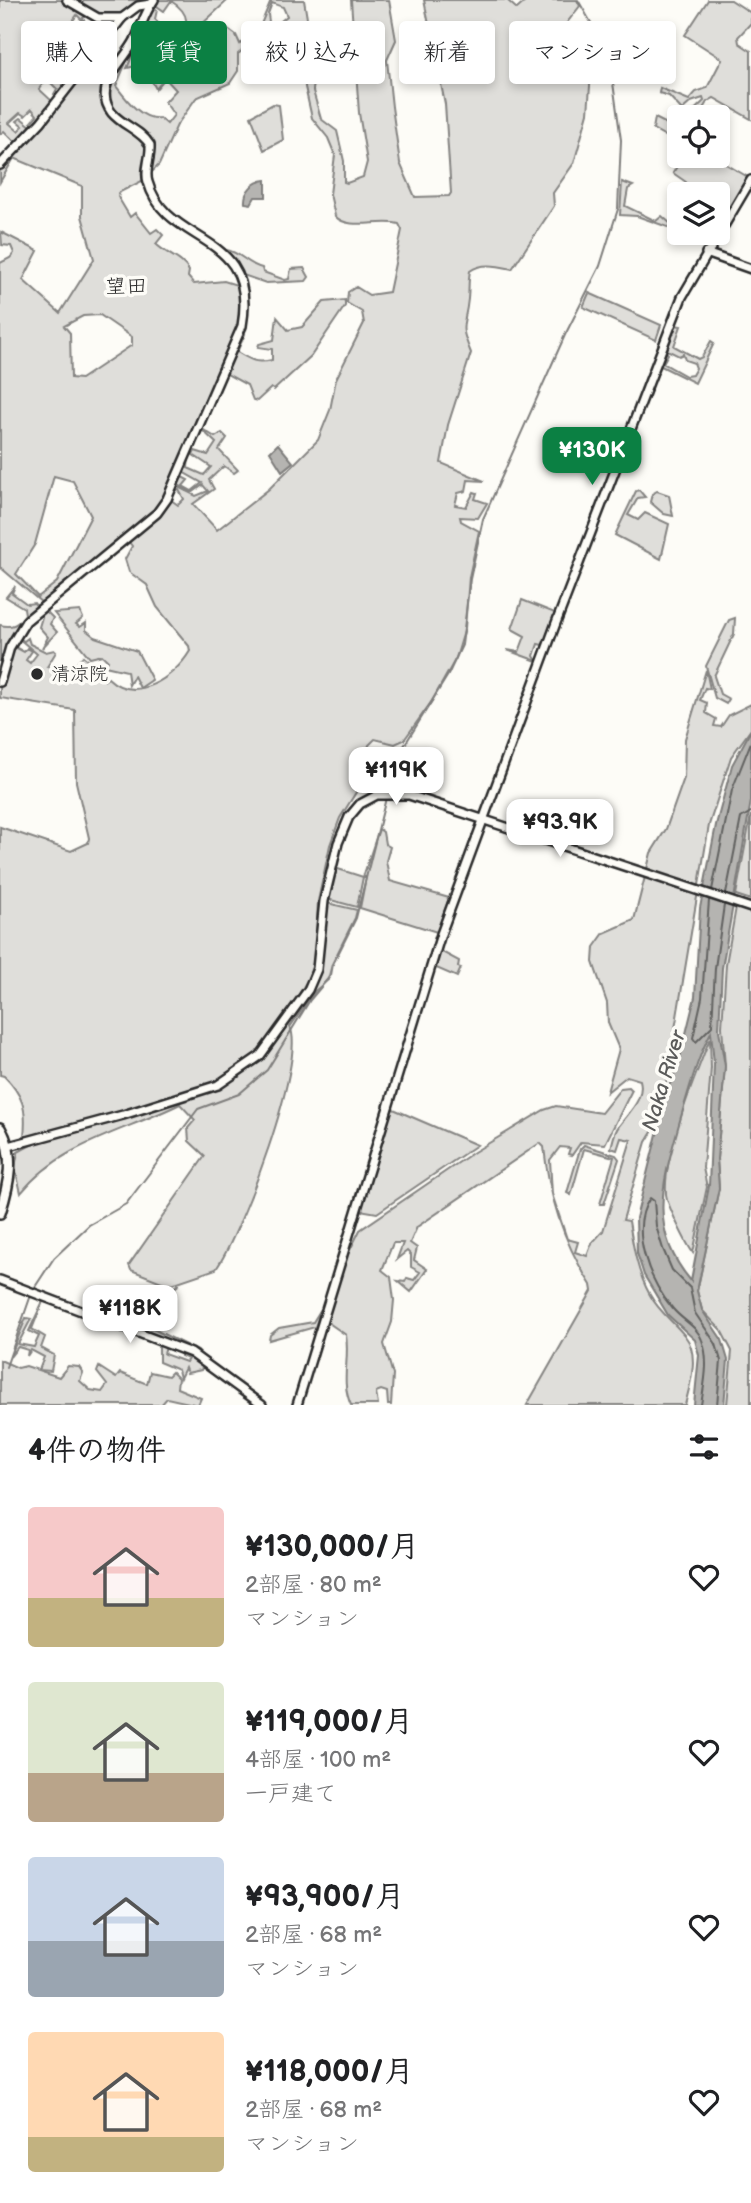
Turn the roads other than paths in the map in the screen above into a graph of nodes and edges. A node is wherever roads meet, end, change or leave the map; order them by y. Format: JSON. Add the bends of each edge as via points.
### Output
{"nodes":[{"id":1,"x":67,"y":0,"type":"edge"},
{"id":2,"x":152,"y":2,"type":"edge"},
{"id":3,"x":122,"y":18,"type":"junction"},
{"id":4,"x":0,"y":165,"type":"edge"},
{"id":5,"x":751,"y":180,"type":"edge"},
{"id":6,"x":706,"y":253,"type":"junction"},
{"id":7,"x":751,"y":269,"type":"edge"},
{"id":8,"x":0,"y":682,"type":"edge"},
{"id":9,"x":485,"y":819,"type":"junction"},
{"id":10,"x":751,"y":908,"type":"edge"},
{"id":11,"x":0,"y":1128,"type":"edge"},
{"id":12,"x":9,"y":1146,"type":"junction"},
{"id":13,"x":0,"y":1213,"type":"edge"},
{"id":14,"x":0,"y":1280,"type":"edge"},
{"id":15,"x":262,"y":1405,"type":"edge"},
{"id":16,"x":297,"y":1405,"type":"edge"}],
"edges":[{"from":1,"to":3,"type":"street","via":[[98,19]]},
{"from":2,"to":3,"type":"street"},
{"from":2,"to":8,"type":"street","via":[[108,82],[107,101],[115,117],[150,145],[146,179],[166,213],[226,253],[244,297],[242,326],[167,499],[157,513],[26,621],[10,647]]},
{"from":3,"to":4,"type":"street","via":[[41,122]]},
{"from":5,"to":6,"type":"street"},
{"from":6,"to":7,"type":"street"},
{"from":6,"to":9,"type":"street","via":[[682,297],[620,453]]},
{"from":9,"to":10,"type":"street"},
{"from":9,"to":12,"type":"street","via":[[398,793],[377,795],[360,804],[338,843],[324,901],[314,979],[260,1056],[218,1085]]},
{"from":9,"to":16,"type":"street","via":[[427,975]]},
{"from":11,"to":12,"type":"main road"},
{"from":12,"to":13,"type":"main road","via":[[9,1179]]},
{"from":14,"to":15,"type":"street","via":[[191,1353]]}]}
